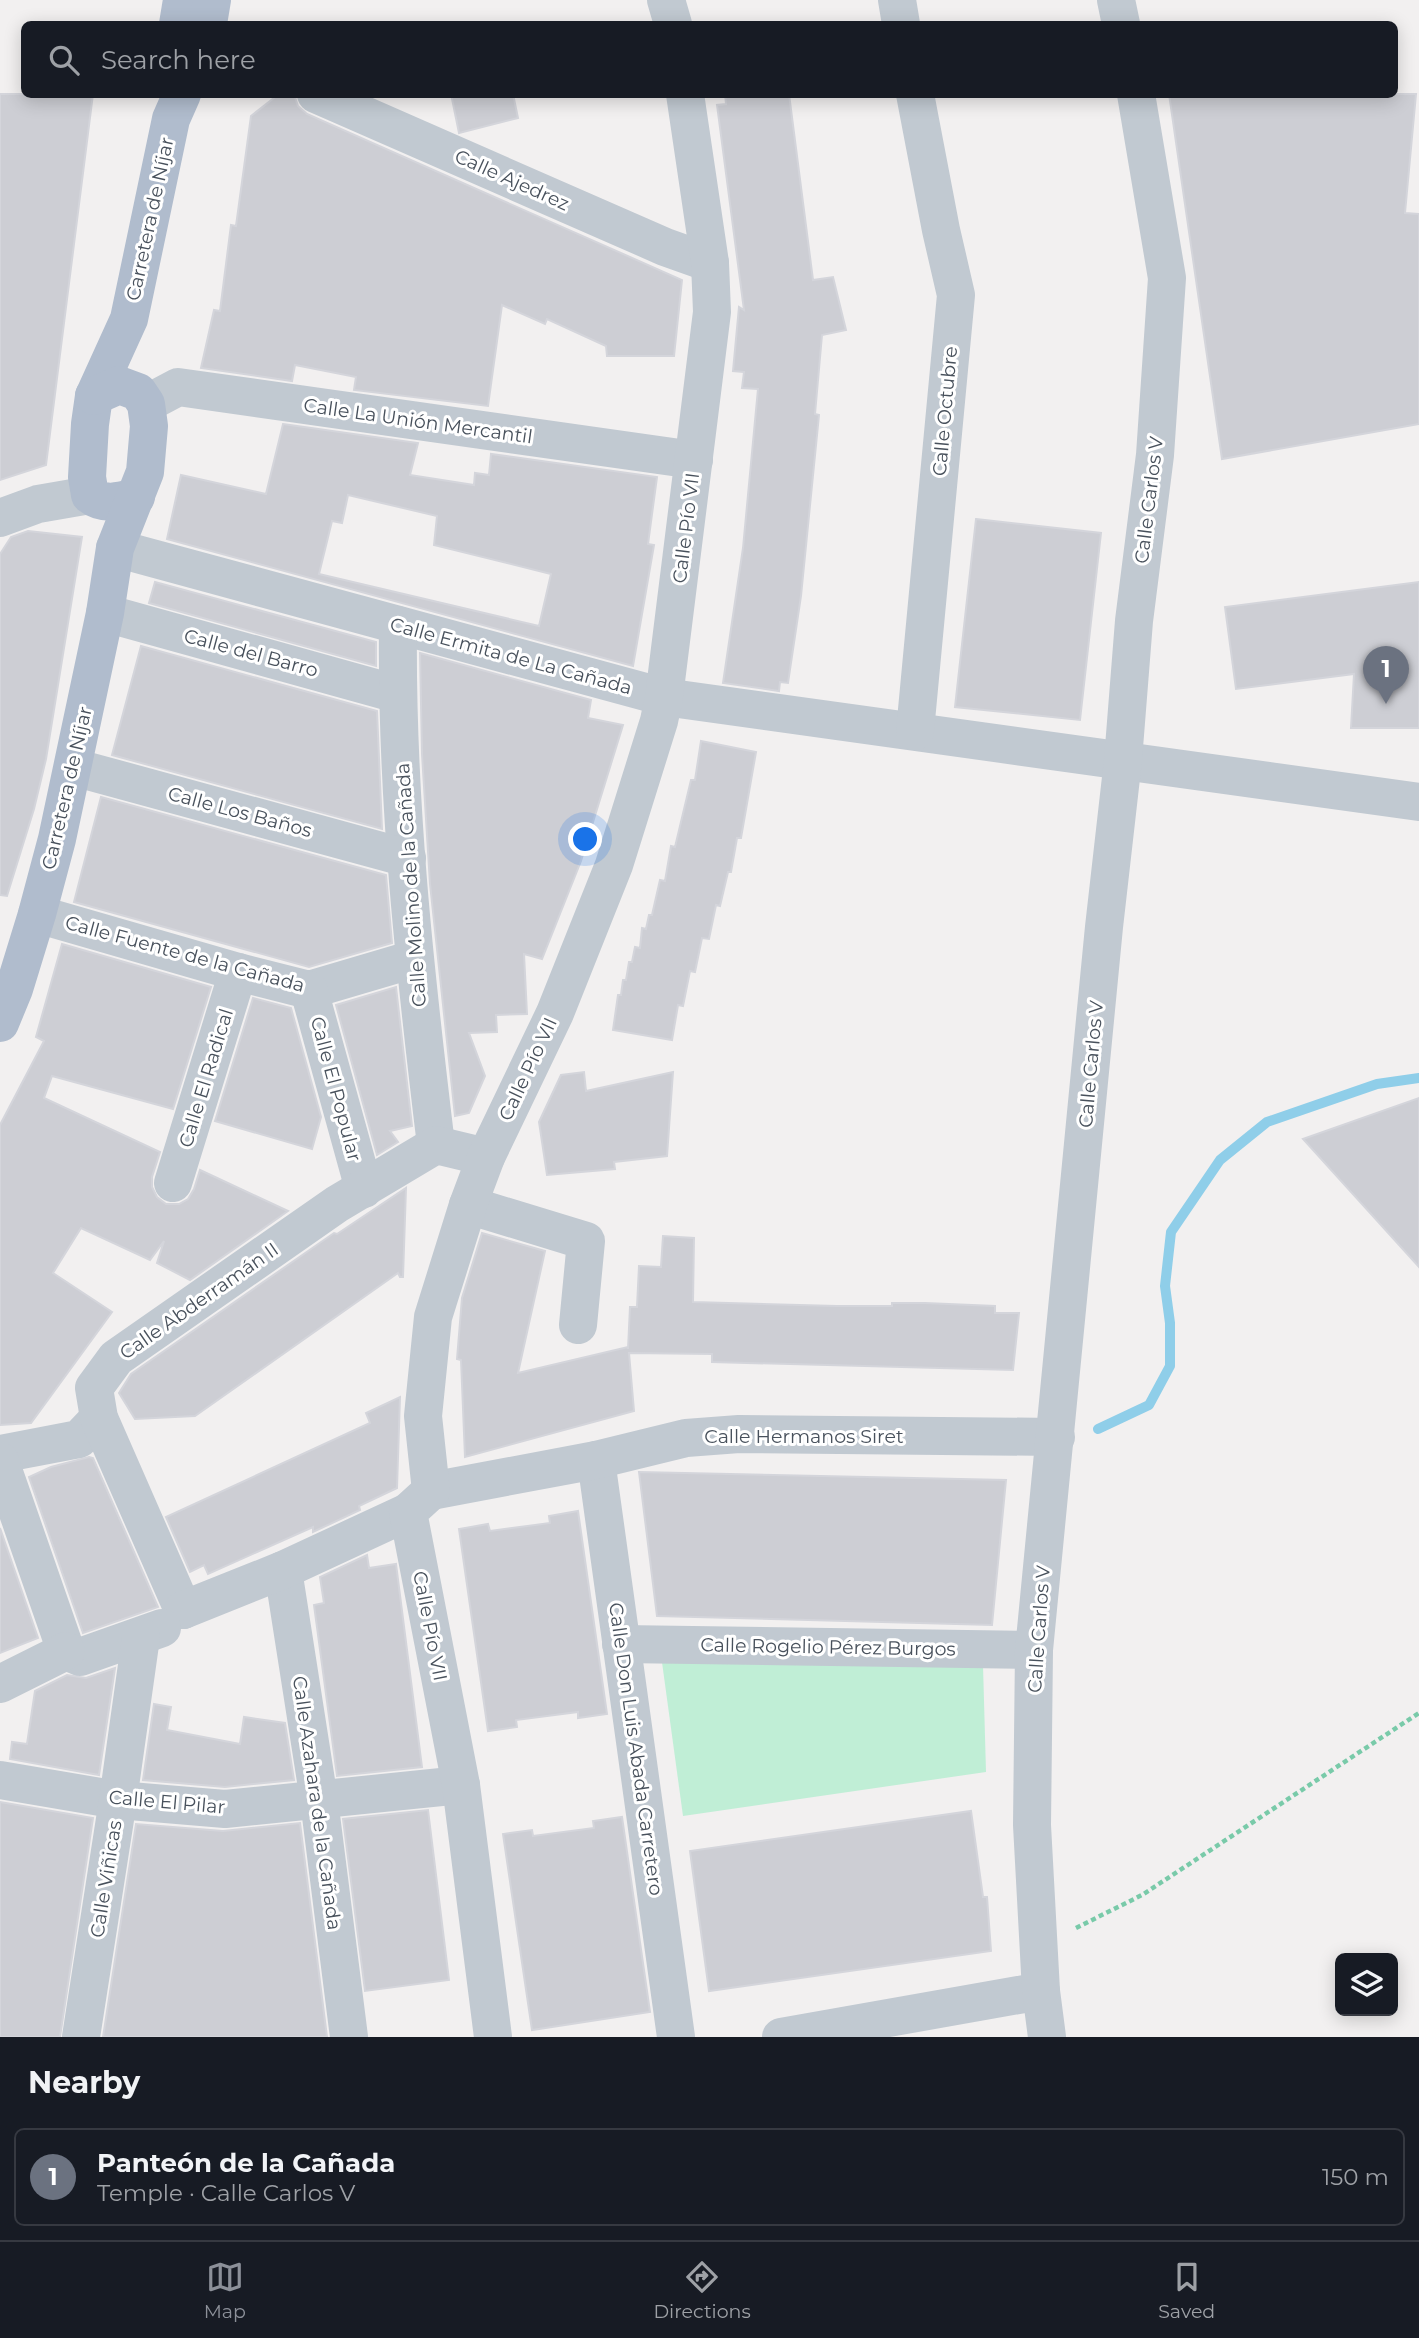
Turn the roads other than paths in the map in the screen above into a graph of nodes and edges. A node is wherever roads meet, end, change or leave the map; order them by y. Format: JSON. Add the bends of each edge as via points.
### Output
{"nodes":[{"id":1,"x":182,"y":0,"type":"edge"},
{"id":2,"x":212,"y":0,"type":"edge"},
{"id":3,"x":666,"y":0,"type":"edge"},
{"id":4,"x":897,"y":0,"type":"edge"},
{"id":5,"x":1116,"y":0,"type":"edge"},
{"id":6,"x":178,"y":21,"type":"edge"},
{"id":7,"x":208,"y":21,"type":"edge"},
{"id":8,"x":672,"y":21,"type":"edge"},
{"id":9,"x":900,"y":21,"type":"edge"},
{"id":10,"x":1120,"y":21,"type":"edge"},
{"id":11,"x":325,"y":98,"type":"edge"},
{"id":12,"x":686,"y":98,"type":"edge"},
{"id":13,"x":916,"y":98,"type":"edge"},
{"id":14,"x":1137,"y":98,"type":"edge"},
{"id":15,"x":175,"y":103,"type":"edge"},
{"id":16,"x":710,"y":263,"type":"junction"},
{"id":17,"x":129,"y":319,"type":"junction"},
{"id":18,"x":94,"y":396,"type":"junction"},
{"id":19,"x":142,"y":398,"type":"junction"},
{"id":20,"x":694,"y":460,"type":"junction"},
{"id":21,"x":93,"y":497,"type":"junction"},
{"id":22,"x":136,"y":497,"type":"junction"},
{"id":23,"x":0,"y":517,"type":"edge"},
{"id":24,"x":115,"y":548,"type":"junction"},
{"id":25,"x":106,"y":613,"type":"junction"},
{"id":26,"x":398,"y":625,"type":"junction"},
{"id":27,"x":397,"y":694,"type":"junction"},
{"id":28,"x":664,"y":697,"type":"junction"},
{"id":29,"x":915,"y":731,"type":"junction"},
{"id":30,"x":1122,"y":760,"type":"junction"},
{"id":31,"x":74,"y":767,"type":"junction"},
{"id":32,"x":1419,"y":802,"type":"edge"},
{"id":33,"x":407,"y":858,"type":"junction"},
{"id":34,"x":37,"y":914,"type":"junction"},
{"id":35,"x":414,"y":959,"type":"junction"},
{"id":36,"x":238,"y":972,"type":"junction"},
{"id":37,"x":309,"y":990,"type":"junction"},
{"id":38,"x":0,"y":1023,"type":"edge"},
{"id":39,"x":436,"y":1145,"type":"junction"},
{"id":40,"x":486,"y":1157,"type":"junction"},
{"id":41,"x":173,"y":1183,"type":"dead end"},
{"id":42,"x":364,"y":1189,"type":"junction"},
{"id":43,"x":468,"y":1205,"type":"junction"},
{"id":44,"x":578,"y":1325,"type":"dead end"},
{"id":45,"x":99,"y":1418,"type":"junction"},
{"id":46,"x":1056,"y":1437,"type":"junction"},
{"id":47,"x":0,"y":1454,"type":"edge"},
{"id":48,"x":596,"y":1460,"type":"junction"},
{"id":49,"x":0,"y":1461,"type":"edge"},
{"id":50,"x":420,"y":1502,"type":"junction"},
{"id":51,"x":283,"y":1570,"type":"junction"},
{"id":52,"x":183,"y":1610,"type":"junction"},
{"id":53,"x":141,"y":1637,"type":"junction"},
{"id":54,"x":621,"y":1644,"type":"junction"},
{"id":55,"x":1034,"y":1650,"type":"junction"},
{"id":56,"x":66,"y":1651,"type":"junction"},
{"id":57,"x":0,"y":1684,"type":"edge"},
{"id":58,"x":0,"y":1780,"type":"edge"},
{"id":59,"x":461,"y":1785,"type":"junction"},
{"id":60,"x":118,"y":1800,"type":"junction"},
{"id":61,"x":319,"y":1800,"type":"junction"},
{"id":62,"x":1041,"y":1991,"type":"junction"},
{"id":63,"x":81,"y":2037,"type":"edge"},
{"id":64,"x":349,"y":2037,"type":"edge"},
{"id":65,"x":493,"y":2037,"type":"edge"},
{"id":66,"x":676,"y":2037,"type":"edge"},
{"id":67,"x":781,"y":2037,"type":"edge"},
{"id":68,"x":1047,"y":2037,"type":"edge"}],
"edges":[{"from":1,"to":6,"type":"main road"},
{"from":2,"to":7,"type":"main road"},
{"from":3,"to":8,"type":"street"},
{"from":4,"to":9,"type":"street"},
{"from":5,"to":10,"type":"street"},
{"from":11,"to":16,"type":"street","name":"Calle Ajedrez"},
{"from":12,"to":16,"type":"street","name":"Calle Pío VII"},
{"from":13,"to":29,"type":"street","name":"Calle Octubre","via":[[956,295]]},
{"from":14,"to":30,"type":"street","name":"Calle Carlos V","via":[[1167,278],[1155,455]]},
{"from":15,"to":17,"type":"main road","name":"Carretera de Níjar"},
{"from":16,"to":20,"type":"street","name":"Calle Pío VII","via":[[712,312]]},
{"from":17,"to":18,"type":"main road","name":"Carretera de Níjar"},
{"from":17,"to":19,"type":"main road","name":"Carretera de Níjar"},
{"from":18,"to":19,"type":"main road","via":[[119,386]]},
{"from":18,"to":21,"type":"main road","name":"Carretera de Níjar","via":[[87,477]]},
{"from":19,"to":20,"type":"street","name":"Calle La Unión Mercantil","via":[[178,387]]},
{"from":19,"to":22,"type":"main road","name":"Carretera de Níjar","via":[[149,426],[145,472]]},
{"from":20,"to":28,"type":"street","name":"Calle Pío VII"},
{"from":21,"to":22,"type":"main road","via":[[112,503]]},
{"from":21,"to":23,"type":"street","via":[[38,504]]},
{"from":21,"to":24,"type":"main road","name":"Carretera de Níjar"},
{"from":22,"to":24,"type":"main road","name":"Carretera de Níjar"},
{"from":24,"to":25,"type":"main road","name":"Carretera de Níjar"},
{"from":24,"to":26,"type":"street","name":"Calle Ermita de La Cañada"},
{"from":25,"to":27,"type":"street","name":"Calle del Barro"},
{"from":25,"to":31,"type":"main road","name":"Carretera de Níjar"},
{"from":26,"to":27,"type":"street","name":"Calle Molino de la Cañada"},
{"from":26,"to":28,"type":"street","name":"Calle Ermita de La Cañada"},
{"from":27,"to":33,"type":"street","name":"Calle Molino de la Cañada"},
{"from":28,"to":29,"type":"street","name":"Calle Ermita de La Cañada"},
{"from":28,"to":40,"type":"street","name":"Calle Pío VII","via":[[614,865],[555,1013]]},
{"from":29,"to":30,"type":"street","name":"Calle Ermita de La Cañada"},
{"from":30,"to":32,"type":"street","name":"Calle Ermita de La Cañada"},
{"from":30,"to":46,"type":"street","name":"Calle Carlos V"},
{"from":31,"to":33,"type":"street","name":"Calle Los Baños"},
{"from":31,"to":34,"type":"main road","name":"Carretera de Níjar"},
{"from":33,"to":35,"type":"street","name":"Calle Molino de la Cañada"},
{"from":34,"to":36,"type":"street","name":"Calle Fuente de la Cañada"},
{"from":34,"to":38,"type":"main road","name":"Carretera de Níjar"},
{"from":35,"to":37,"type":"street","name":"Calle Fuente de la Cañada"},
{"from":35,"to":39,"type":"street","name":"Calle Molino de la Cañada"},
{"from":36,"to":37,"type":"street","name":"Calle Fuente de la Cañada"},
{"from":36,"to":41,"type":"street","name":"Calle El Radical"},
{"from":37,"to":42,"type":"street","name":"Calle El Popular"},
{"from":39,"to":40,"type":"street"},
{"from":39,"to":42,"type":"street","name":"Calle Abderramán II"},
{"from":40,"to":43,"type":"street","name":"Calle Pío VII"},
{"from":42,"to":45,"type":"street","name":"Calle Abderramán II","via":[[337,1203],[116,1358],[94,1388]]},
{"from":43,"to":44,"type":"street","via":[[586,1241]]},
{"from":43,"to":50,"type":"street","name":"Calle Pío VII","via":[[433,1317]]},
{"from":45,"to":47,"type":"street","via":[[79,1439]]},
{"from":45,"to":52,"type":"street","name":"Calle Abderramán II"},
{"from":46,"to":48,"type":"street","name":"Calle Hermanos Siret","via":[[739,1434],[686,1438]]},
{"from":46,"to":55,"type":"street","name":"Calle Carlos V"},
{"from":48,"to":50,"type":"street","name":"Calle Hermanos Siret"},
{"from":48,"to":54,"type":"street","name":"Calle Don Luis Abada Carretero"},
{"from":49,"to":56,"type":"street"},
{"from":50,"to":51,"type":"street","name":"Calle Hermanos Siret"},
{"from":50,"to":59,"type":"street","name":"Calle Pío VII"},
{"from":51,"to":52,"type":"street","name":"Calle Hermanos Siret"},
{"from":51,"to":61,"type":"street","name":"Calle Azahara de la Cañada"},
{"from":52,"to":53,"type":"street","name":"Calle Hermanos Siret","via":[[177,1622]]},
{"from":53,"to":56,"type":"street","name":"Calle Hermanos Siret","via":[[80,1657]]},
{"from":53,"to":60,"type":"street","name":"Calle Viñicas"},
{"from":54,"to":55,"type":"street","name":"Calle Rogelio Pérez Burgos"},
{"from":54,"to":66,"type":"street","name":"Calle Don Luis Abada Carretero"},
{"from":55,"to":62,"type":"street","name":"Calle Carlos V","via":[[1032,1825]]},
{"from":56,"to":57,"type":"street"},
{"from":58,"to":60,"type":"street","name":"Calle El Pilar"},
{"from":59,"to":61,"type":"street","name":"Calle El Pilar"},
{"from":59,"to":65,"type":"street","name":"Calle Pío VII"},
{"from":60,"to":61,"type":"street","name":"Calle El Pilar","via":[[225,1809]]},
{"from":60,"to":63,"type":"street","name":"Calle Viñicas"},
{"from":61,"to":64,"type":"street","name":"Calle Azahara de la Cañada"},
{"from":62,"to":67,"type":"street"},
{"from":62,"to":68,"type":"street","name":"Calle Carlos V"}]}
